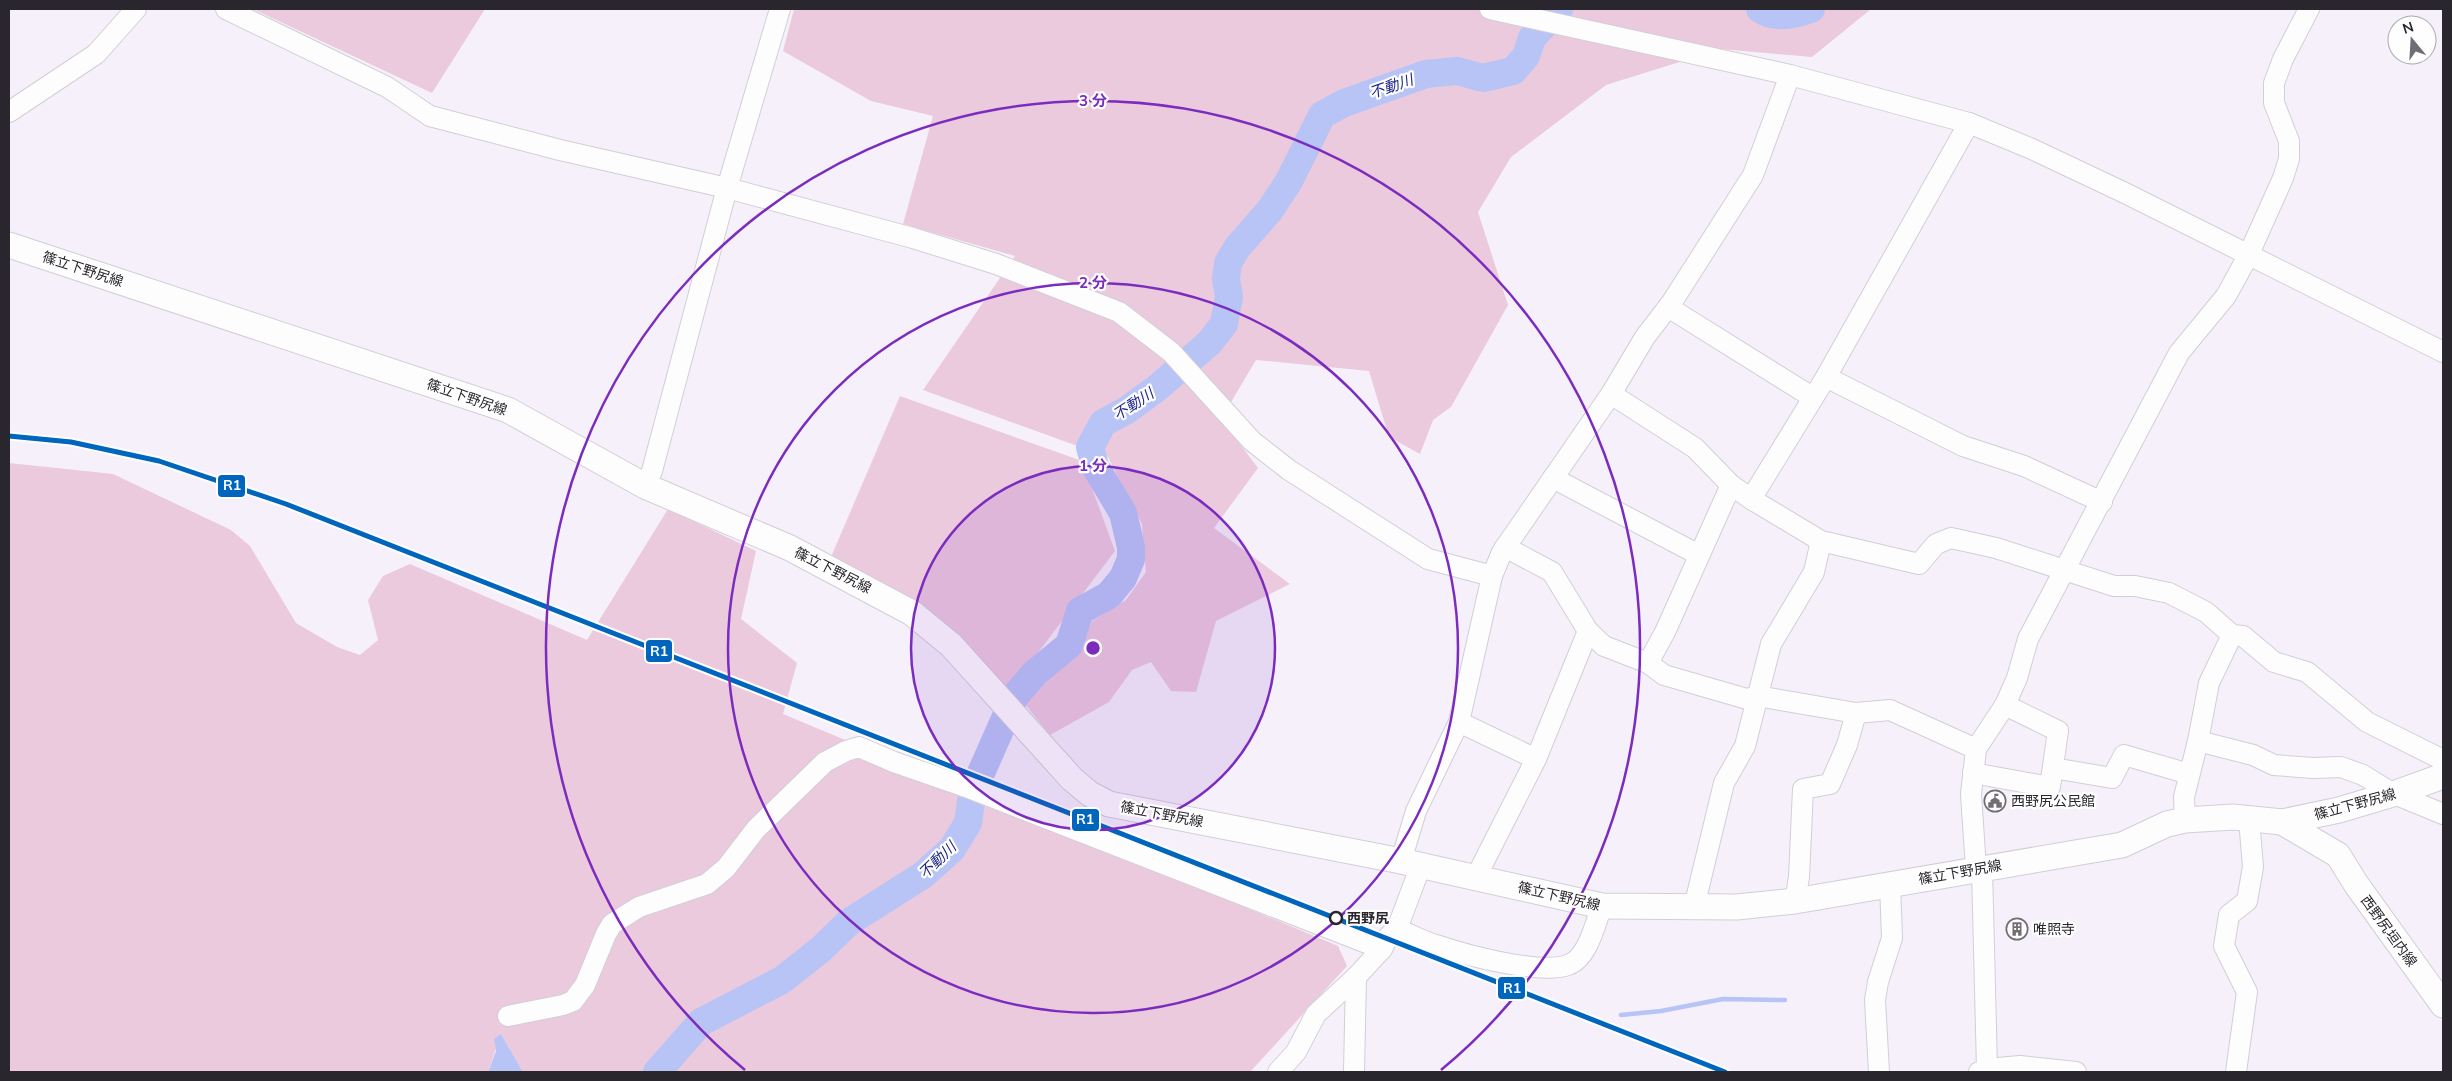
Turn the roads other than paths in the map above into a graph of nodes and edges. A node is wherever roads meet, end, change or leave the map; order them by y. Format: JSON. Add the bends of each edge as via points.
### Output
{"nodes":[{"id":1,"x":136,"y":9,"type":"edge"},
{"id":2,"x":226,"y":9,"type":"edge"},
{"id":3,"x":780,"y":9,"type":"edge"},
{"id":4,"x":1490,"y":9,"type":"edge"},
{"id":5,"x":2309,"y":9,"type":"edge"},
{"id":6,"x":1790,"y":75,"type":"junction"},
{"id":7,"x":9,"y":112,"type":"edge"},
{"id":8,"x":1969,"y":123,"type":"junction"},
{"id":9,"x":727,"y":188,"type":"junction"},
{"id":10,"x":9,"y":245,"type":"edge"},
{"id":11,"x":2248,"y":256,"type":"junction"},
{"id":12,"x":1668,"y":307,"type":"junction"},
{"id":13,"x":2443,"y":352,"type":"edge"},
{"id":14,"x":1826,"y":377,"type":"junction"},
{"id":15,"x":1612,"y":394,"type":"junction"},
{"id":16,"x":1812,"y":397,"type":"junction"},
{"id":17,"x":1553,"y":478,"type":"junction"},
{"id":18,"x":1731,"y":485,"type":"junction"},
{"id":19,"x":645,"y":486,"type":"junction"},
{"id":20,"x":1751,"y":500,"type":"junction"},
{"id":21,"x":2102,"y":502,"type":"junction"},
{"id":22,"x":1821,"y":541,"type":"junction"},
{"id":23,"x":1505,"y":547,"type":"junction"},
{"id":24,"x":1699,"y":555,"type":"junction"},
{"id":25,"x":2062,"y":571,"type":"junction"},
{"id":26,"x":1492,"y":576,"type":"junction"},
{"id":27,"x":1588,"y":631,"type":"junction"},
{"id":28,"x":2232,"y":635,"type":"junction"},
{"id":29,"x":1648,"y":663,"type":"junction"},
{"id":30,"x":1756,"y":696,"type":"junction"},
{"id":31,"x":2005,"y":705,"type":"junction"},
{"id":32,"x":1856,"y":713,"type":"junction"},
{"id":33,"x":1459,"y":722,"type":"junction"},
{"id":34,"x":2198,"y":741,"type":"junction"},
{"id":35,"x":1976,"y":749,"type":"junction"},
{"id":36,"x":1536,"y":759,"type":"junction"},
{"id":37,"x":2443,"y":760,"type":"edge"},
{"id":38,"x":2053,"y":768,"type":"junction"},
{"id":39,"x":1973,"y":773,"type":"junction"},
{"id":40,"x":2189,"y":774,"type":"junction"},
{"id":41,"x":2443,"y":776,"type":"edge"},
{"id":42,"x":2396,"y":794,"type":"junction"},
{"id":43,"x":2339,"y":810,"type":"junction"},
{"id":44,"x":2443,"y":814,"type":"edge"},
{"id":45,"x":2249,"y":819,"type":"junction"},
{"id":46,"x":2185,"y":820,"type":"junction"},
{"id":47,"x":2282,"y":822,"type":"junction"},
{"id":48,"x":2338,"y":855,"type":"junction"},
{"id":49,"x":1411,"y":863,"type":"junction"},
{"id":50,"x":1979,"y":868,"type":"junction"},
{"id":51,"x":1476,"y":876,"type":"junction"},
{"id":52,"x":1890,"y":884,"type":"junction"},
{"id":53,"x":1795,"y":900,"type":"junction"},
{"id":54,"x":1602,"y":906,"type":"junction"},
{"id":55,"x":1694,"y":907,"type":"junction"},
{"id":56,"x":1397,"y":929,"type":"junction"},
{"id":57,"x":1382,"y":950,"type":"junction"},
{"id":58,"x":1356,"y":977,"type":"junction"},
{"id":59,"x":2442,"y":1002,"type":"edge"},
{"id":60,"x":508,"y":1016,"type":"dead end"},
{"id":61,"x":1983,"y":1071,"type":"edge"},
{"id":62,"x":1278,"y":1072,"type":"edge"},
{"id":63,"x":1354,"y":1072,"type":"edge"},
{"id":64,"x":1879,"y":1072,"type":"edge"},
{"id":65,"x":2076,"y":1072,"type":"edge"},
{"id":66,"x":2236,"y":1072,"type":"edge"}],
"edges":[{"from":1,"to":7,"type":"street","via":[[96,54]]},
{"from":2,"to":9,"type":"street","via":[[387,87],[430,116]]},
{"from":3,"to":9,"type":"street"},
{"from":4,"to":6,"type":"street"},
{"from":5,"to":11,"type":"street","via":[[2282,59],[2274,83],[2274,103],[2289,141],[2289,159]]},
{"from":6,"to":8,"type":"street"},
{"from":6,"to":12,"type":"street","via":[[1752,175]]},
{"from":8,"to":11,"type":"street","via":[[2125,192]]},
{"from":8,"to":14,"type":"street"},
{"from":9,"to":19,"type":"street","via":[[652,471]]},
{"from":9,"to":26,"type":"street","via":[[984,260],[1119,312],[1183,367],[1252,441],[1289,470],[1428,559]]},
{"from":10,"to":19,"type":"main road","name":"篠立下野尻線","via":[[508,410]]},
{"from":11,"to":13,"type":"street"},
{"from":11,"to":21,"type":"street","via":[[2226,296],[2179,352]]},
{"from":12,"to":15,"type":"street","via":[[1645,337]]},
{"from":12,"to":16,"type":"street"},
{"from":14,"to":16,"type":"street"},
{"from":14,"to":21,"type":"street","via":[[1963,446],[2024,466]]},
{"from":15,"to":17,"type":"street"},
{"from":15,"to":18,"type":"street","via":[[1696,448]]},
{"from":16,"to":20,"type":"street"},
{"from":17,"to":23,"type":"street"},
{"from":17,"to":24,"type":"street"},
{"from":18,"to":20,"type":"street"},
{"from":18,"to":24,"type":"street"},
{"from":19,"to":49,"type":"main road","name":"篠立下野尻線","via":[[790,548],[912,613],[950,645],[1072,779],[1109,804]]},
{"from":20,"to":22,"type":"street"},
{"from":21,"to":25,"type":"street"},
{"from":22,"to":25,"type":"street","via":[[1919,564],[1936,544],[1951,538],[1996,548]]},
{"from":22,"to":30,"type":"street","via":[[1814,572],[1772,644]]},
{"from":23,"to":26,"type":"street"},
{"from":23,"to":27,"type":"street","via":[[1552,572]]},
{"from":24,"to":29,"type":"street"},
{"from":25,"to":28,"type":"street","via":[[2114,586],[2135,586],[2169,593],[2206,612]]},
{"from":25,"to":31,"type":"street","via":[[2028,638],[2017,678]]},
{"from":26,"to":33,"type":"street"},
{"from":27,"to":29,"type":"street","via":[[1604,646]]},
{"from":27,"to":36,"type":"street"},
{"from":28,"to":34,"type":"street","via":[[2209,683]]},
{"from":28,"to":37,"type":"street","via":[[2243,636],[2274,662],[2308,672],[2367,722]]},
{"from":29,"to":30,"type":"street","via":[[1664,675],[1704,688],[1747,699]]},
{"from":30,"to":32,"type":"street"},
{"from":30,"to":55,"type":"street","via":[[1745,746],[1724,783]]},
{"from":31,"to":35,"type":"street"},
{"from":31,"to":38,"type":"street","via":[[2058,731]]},
{"from":32,"to":35,"type":"street","via":[[1890,710]]},
{"from":32,"to":53,"type":"street","via":[[1830,784],[1803,789]]},
{"from":33,"to":36,"type":"street"},
{"from":33,"to":49,"type":"street","via":[[1416,811]]},
{"from":34,"to":40,"type":"street"},
{"from":34,"to":42,"type":"street","via":[[2253,755],[2274,765],[2341,767],[2363,775]]},
{"from":35,"to":39,"type":"street"},
{"from":36,"to":51,"type":"street"},
{"from":38,"to":39,"type":"street","via":[[2050,787]]},
{"from":38,"to":40,"type":"street","via":[[2112,778],[2124,755]]},
{"from":39,"to":50,"type":"street","via":[[1972,827]]},
{"from":40,"to":46,"type":"street","via":[[2184,797]]},
{"from":41,"to":42,"type":"main road","name":"篠立下野尻線"},
{"from":42,"to":43,"type":"main road","name":"篠立下野尻線"},
{"from":42,"to":44,"type":"street"},
{"from":43,"to":47,"type":"main road","name":"篠立下野尻線"},
{"from":43,"to":48,"type":"main road"},
{"from":45,"to":46,"type":"main road","name":"篠立下野尻線"},
{"from":45,"to":47,"type":"main road","name":"篠立下野尻線"},
{"from":45,"to":66,"type":"street","via":[[2253,867],[2247,901],[2229,915],[2224,946],[2247,992]]},
{"from":46,"to":50,"type":"main road","name":"篠立下野尻線","via":[[2167,824],[2122,845]]},
{"from":47,"to":48,"type":"main road","name":"西野尻垣内線"},
{"from":48,"to":59,"type":"main road","name":"西野尻垣内線"},
{"from":49,"to":51,"type":"main road","name":"篠立下野尻線"},
{"from":49,"to":56,"type":"street"},
{"from":50,"to":52,"type":"main road","name":"篠立下野尻線"},
{"from":50,"to":61,"type":"street"},
{"from":51,"to":54,"type":"main road","name":"篠立下野尻線"},
{"from":52,"to":53,"type":"main road","name":"篠立下野尻線"},
{"from":52,"to":64,"type":"street","via":[[1892,938],[1878,982],[1876,1000]]},
{"from":53,"to":55,"type":"main road","name":"篠立下野尻線","via":[[1737,907]]},
{"from":54,"to":55,"type":"main road","name":"篠立下野尻線"},
{"from":54,"to":56,"type":"street","via":[[1580,956],[1569,965],[1547,967],[1505,963],[1435,945]]},
{"from":56,"to":57,"type":"street","via":[[1388,937]]},
{"from":57,"to":58,"type":"street"},
{"from":57,"to":60,"type":"street","via":[[859,747],[824,762],[756,829],[717,878],[640,908],[612,924],[585,985],[572,1001]]},
{"from":58,"to":62,"type":"street","via":[[1316,1014],[1296,1052]]},
{"from":58,"to":63,"type":"street"},
{"from":61,"to":65,"type":"street","via":[[2020,1066]]}]}
